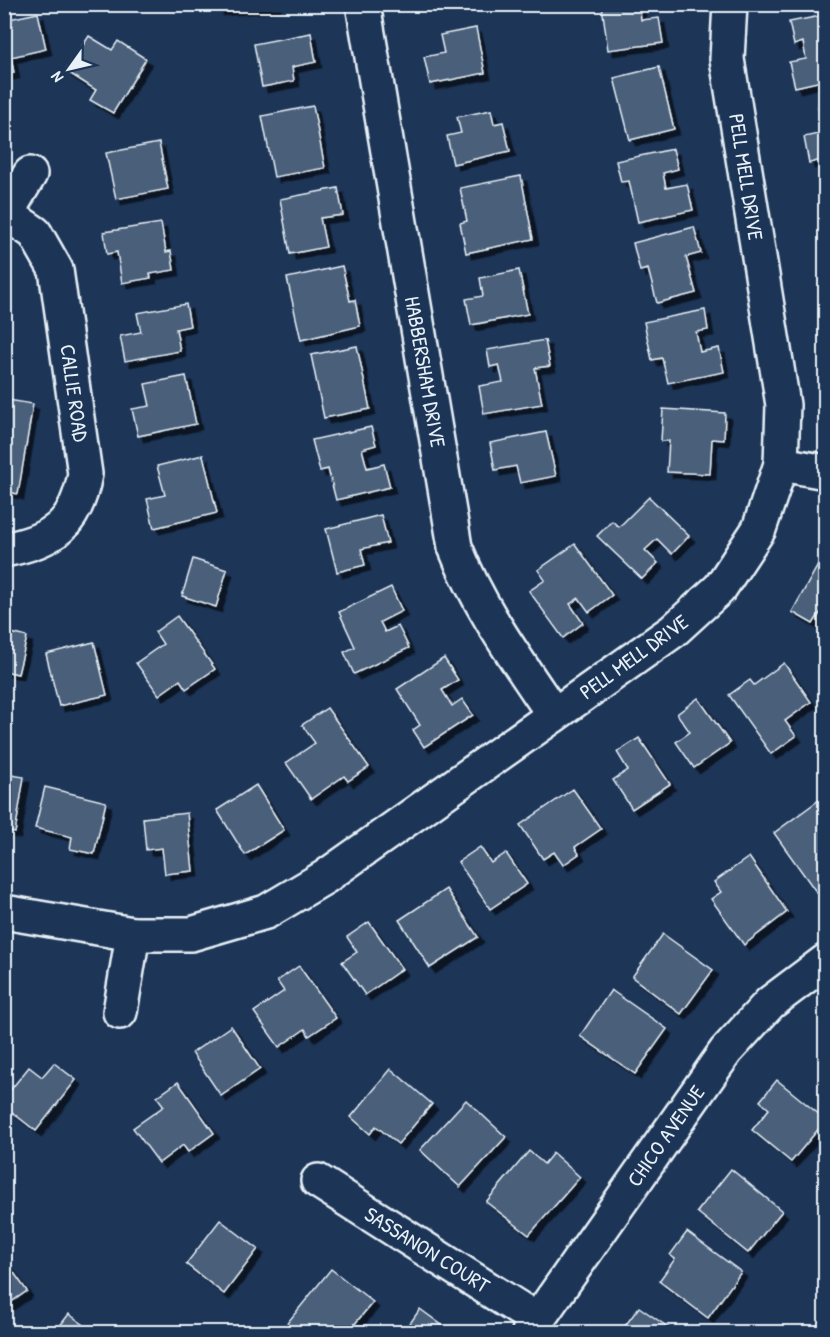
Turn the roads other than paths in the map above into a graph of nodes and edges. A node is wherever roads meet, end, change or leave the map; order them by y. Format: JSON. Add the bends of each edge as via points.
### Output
{"nodes":[{"id":1,"x":363,"y":4,"type":"edge"},
{"id":2,"x":730,"y":4,"type":"edge"},
{"id":3,"x":30,"y":174,"type":"dead end"},
{"id":4,"x":6,"y":212,"type":"edge"},
{"id":5,"x":781,"y":464,"type":"junction"},
{"id":6,"x":825,"y":472,"type":"edge"},
{"id":7,"x":4,"y":550,"type":"edge"},
{"id":8,"x":554,"y":715,"type":"junction"},
{"id":9,"x":4,"y":912,"type":"edge"},
{"id":10,"x":133,"y":934,"type":"junction"},
{"id":11,"x":825,"y":961,"type":"edge"},
{"id":12,"x":120,"y":1012,"type":"dead end"},
{"id":13,"x":318,"y":1181,"type":"dead end"},
{"id":14,"x":533,"y":1326,"type":"edge"}],
"edges":[{"from":1,"to":8,"type":"street","name":"HABBERSHAM DRIVE","via":[[455,547],[488,618]]},
{"from":2,"to":5,"type":"street","name":"PELL MELL DRIVE","via":[[727,59],[783,405]]},
{"from":3,"to":4,"type":"street"},
{"from":4,"to":7,"type":"street","name":"CALLIE ROAD","via":[[35,233],[56,270],[85,474],[81,499],[65,524],[36,544]]},
{"from":5,"to":6,"type":"street"},
{"from":5,"to":8,"type":"street","name":"PELL MELL DRIVE","via":[[759,529],[720,588],[673,631]]},
{"from":8,"to":10,"type":"street","name":"PELL MELL DRIVE","via":[[325,877],[266,912],[191,934]]},
{"from":9,"to":10,"type":"street","name":"PELL MELL DRIVE"},
{"from":10,"to":12,"type":"street"},
{"from":11,"to":14,"type":"street","name":"CHICO AVENUE","via":[[770,1003],[726,1051]]},
{"from":13,"to":14,"type":"street","name":"SASSANON COURT"}]}
